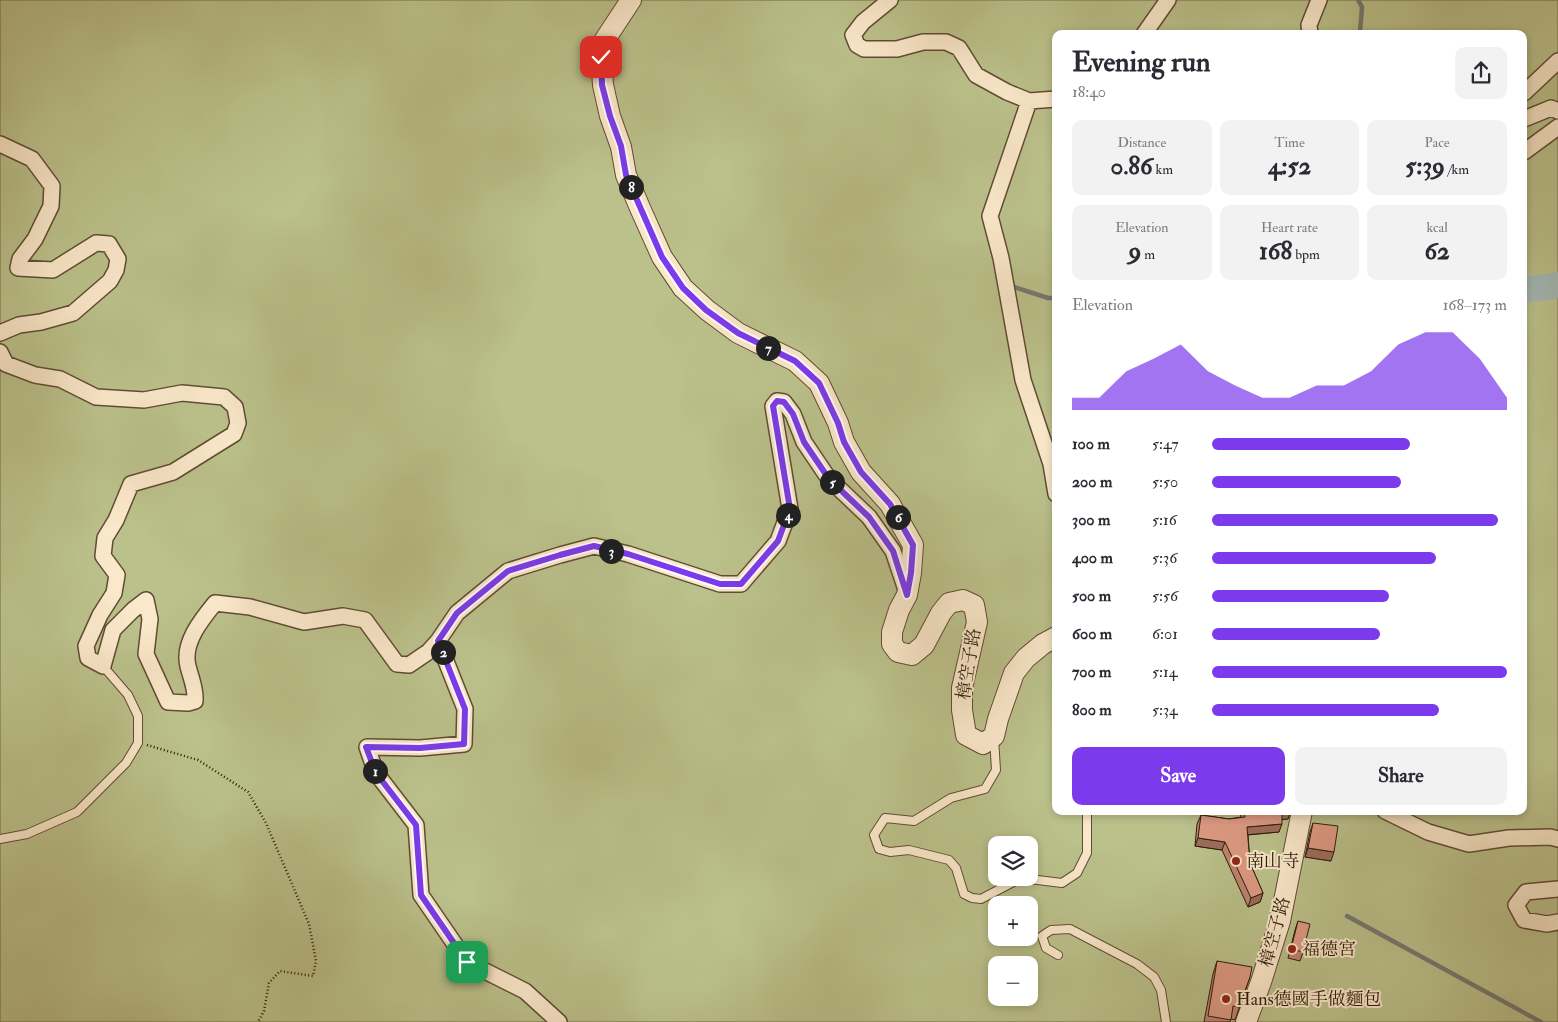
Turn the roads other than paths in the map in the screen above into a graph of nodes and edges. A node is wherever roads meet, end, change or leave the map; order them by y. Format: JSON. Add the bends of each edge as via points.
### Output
{"nodes":[{"id":1,"x":630,"y":0,"type":"edge"},
{"id":2,"x":890,"y":0,"type":"edge"},
{"id":3,"x":1168,"y":0,"type":"edge"},
{"id":4,"x":1318,"y":0,"type":"edge"},
{"id":5,"x":1147,"y":30,"type":"edge"},
{"id":6,"x":1310,"y":30,"type":"edge"},
{"id":7,"x":1558,"y":61,"type":"edge"},
{"id":8,"x":1527,"y":90,"type":"edge"},
{"id":9,"x":1052,"y":99,"type":"edge"},
{"id":10,"x":1029,"y":101,"type":"junction"},
{"id":11,"x":1558,"y":111,"type":"edge"},
{"id":12,"x":1527,"y":118,"type":"edge"},
{"id":13,"x":1558,"y":128,"type":"edge"},
{"id":14,"x":0,"y":144,"type":"edge"},
{"id":15,"x":1527,"y":150,"type":"edge"},
{"id":16,"x":0,"y":333,"type":"edge"},
{"id":17,"x":0,"y":352,"type":"edge"},
{"id":18,"x":1052,"y":474,"type":"edge"},
{"id":19,"x":907,"y":595,"type":"junction"},
{"id":20,"x":1052,"y":639,"type":"edge"},
{"id":21,"x":438,"y":641,"type":"junction"},
{"id":22,"x":103,"y":666,"type":"junction"},
{"id":23,"x":994,"y":736,"type":"junction"},
{"id":24,"x":1087,"y":815,"type":"edge"},
{"id":25,"x":1301,"y":815,"type":"edge"},
{"id":26,"x":1393,"y":815,"type":"edge"},
{"id":27,"x":0,"y":839,"type":"edge"},
{"id":28,"x":1558,"y":839,"type":"edge"},
{"id":29,"x":1558,"y":888,"type":"edge"},
{"id":30,"x":1558,"y":922,"type":"edge"},
{"id":31,"x":1058,"y":955,"type":"dead end"},
{"id":32,"x":1246,"y":1021,"type":"edge"},
{"id":33,"x":559,"y":1022,"type":"edge"},
{"id":34,"x":1166,"y":1022,"type":"edge"}],
"edges":[{"from":1,"to":19,"type":"street","name":"樟空子路","via":[[604,41],[602,85],[621,146],[626,175],[662,257],[683,288],[706,310],[738,333],[795,361],[819,383],[844,442],[861,472],[890,504],[913,545]]},
{"from":2,"to":10,"type":"street","via":[[863,22],[853,35],[857,45],[864,50],[897,49],[923,42],[946,42],[959,48],[976,75]]},
{"from":3,"to":5,"type":"street"},
{"from":4,"to":6,"type":"street"},
{"from":7,"to":8,"type":"street"},
{"from":9,"to":10,"type":"street"},
{"from":10,"to":18,"type":"street","via":[[990,216],[1023,380]]},
{"from":11,"to":12,"type":"street","via":[[1551,108]]},
{"from":13,"to":15,"type":"street"},
{"from":14,"to":16,"type":"street","via":[[32,159],[52,186],[50,206],[18,268],[52,270],[96,243],[109,244],[118,258],[110,281],[73,313],[19,325]]},
{"from":17,"to":22,"type":"street","via":[[6,364],[35,375],[60,379],[96,397],[144,400],[182,393],[224,397],[235,407],[238,423],[234,434],[173,472],[131,484],[105,538],[103,556],[117,575],[114,593],[86,646],[88,658]]},
{"from":19,"to":21,"type":"street","via":[[893,551],[869,517],[829,479],[804,442],[793,414],[784,402],[777,401],[773,406],[790,509],[778,541],[741,584],[720,584],[594,546],[508,571],[457,613]]},
{"from":19,"to":23,"type":"street","name":"樟空子路","via":[[892,632],[892,644],[898,652],[912,655],[924,645],[950,603],[963,600],[974,605],[977,622],[962,688],[962,710],[966,735],[983,744]]},
{"from":20,"to":23,"type":"street","via":[[1026,658],[1014,673]]},
{"from":21,"to":22,"type":"street","via":[[409,665],[397,664],[365,620],[343,616],[304,622],[250,607],[215,603],[201,620],[188,646],[187,664],[195,701],[168,702],[146,654],[150,620],[146,600],[114,630]]},
{"from":21,"to":33,"type":"street","via":[[465,709],[464,744],[420,748],[366,747],[376,773],[416,825],[421,895],[467,962],[525,991]]},
{"from":22,"to":27,"type":"lane","via":[[128,695],[138,716],[138,743],[126,763],[77,812],[27,834]]},
{"from":23,"to":24,"type":"lane","via":[[996,770],[985,789],[951,798],[914,821],[885,818],[874,835],[879,849],[890,852],[909,850],[949,860],[956,868],[964,894],[981,899],[1021,878],[1062,883],[1077,873],[1087,853]]},
{"from":25,"to":32,"type":"street","name":"樟空子路","via":[[1280,921]]},
{"from":26,"to":28,"type":"street","via":[[1428,832],[1469,844],[1509,838],[1550,836]]},
{"from":29,"to":30,"type":"street","via":[[1526,892],[1516,905],[1524,920],[1547,924]]},
{"from":31,"to":34,"type":"lane","via":[[1046,948],[1042,936],[1051,930],[1070,929],[1137,964],[1154,978],[1161,990]]}]}
